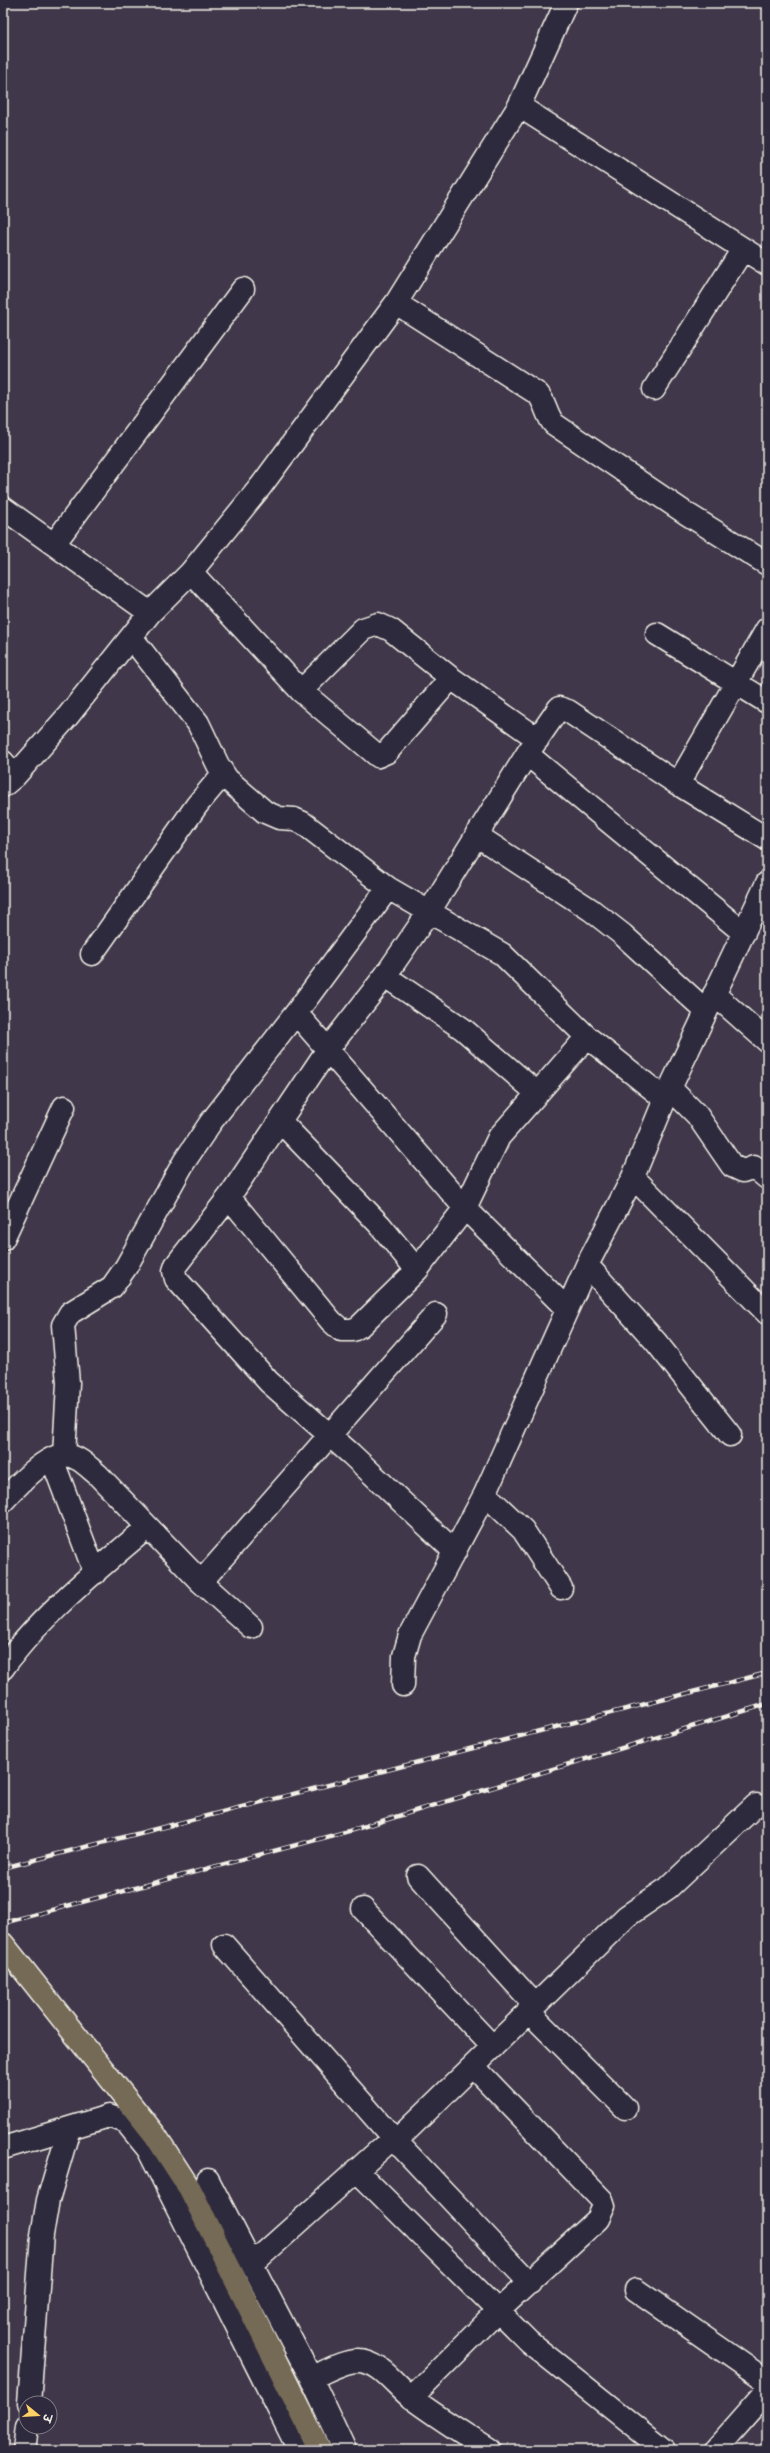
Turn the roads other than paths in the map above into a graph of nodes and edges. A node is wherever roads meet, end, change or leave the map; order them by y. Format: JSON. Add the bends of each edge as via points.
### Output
{"nodes":[{"id":1,"x":566,"y":3,"type":"edge"},
{"id":2,"x":519,"y":106,"type":"junction"},
{"id":3,"x":744,"y":249,"type":"junction"},
{"id":4,"x":767,"y":264,"type":"edge"},
{"id":5,"x":243,"y":289,"type":"dead end"},
{"id":6,"x":396,"y":303,"type":"junction"},
{"id":7,"x":654,"y":389,"type":"dead end"},
{"id":8,"x":3,"y":508,"type":"edge"},
{"id":9,"x":54,"y":544,"type":"junction"},
{"id":10,"x":767,"y":564,"type":"edge"},
{"id":11,"x":191,"y":572,"type":"junction"},
{"id":12,"x":150,"y":613,"type":"junction"},
{"id":13,"x":767,"y":629,"type":"edge"},
{"id":14,"x":657,"y":634,"type":"dead end"},
{"id":15,"x":131,"y":637,"type":"junction"},
{"id":16,"x":451,"y":678,"type":"junction"},
{"id":17,"x":735,"y":684,"type":"junction"},
{"id":18,"x":301,"y":691,"type":"junction"},
{"id":19,"x":767,"y":702,"type":"edge"},
{"id":20,"x":532,"y":747,"type":"junction"},
{"id":21,"x":223,"y":774,"type":"junction"},
{"id":22,"x":7,"y":775,"type":"edge"},
{"id":23,"x":678,"y":784,"type":"junction"},
{"id":24,"x":476,"y":835,"type":"junction"},
{"id":25,"x":767,"y":839,"type":"edge"},
{"id":26,"x":767,"y":883,"type":"edge"},
{"id":27,"x":388,"y":888,"type":"junction"},
{"id":28,"x":429,"y":912,"type":"junction"},
{"id":29,"x":760,"y":918,"type":"edge"},
{"id":30,"x":744,"y":934,"type":"junction"},
{"id":31,"x":92,"y":954,"type":"dead end"},
{"id":32,"x":385,"y":976,"type":"junction"},
{"id":33,"x":710,"y":1003,"type":"junction"},
{"id":34,"x":296,"y":1013,"type":"junction"},
{"id":35,"x":587,"y":1037,"type":"junction"},
{"id":36,"x":767,"y":1041,"type":"edge"},
{"id":37,"x":328,"y":1049,"type":"junction"},
{"id":38,"x":537,"y":1093,"type":"junction"},
{"id":39,"x":668,"y":1093,"type":"junction"},
{"id":40,"x":64,"y":1107,"type":"dead end"},
{"id":41,"x":280,"y":1121,"type":"junction"},
{"id":42,"x":633,"y":1177,"type":"junction"},
{"id":43,"x":767,"y":1178,"type":"edge"},
{"id":44,"x":229,"y":1197,"type":"junction"},
{"id":45,"x":465,"y":1208,"type":"junction"},
{"id":46,"x":5,"y":1229,"type":"edge"},
{"id":47,"x":587,"y":1265,"type":"junction"},
{"id":48,"x":417,"y":1270,"type":"junction"},
{"id":49,"x":567,"y":1309,"type":"junction"},
{"id":50,"x":767,"y":1312,"type":"edge"},
{"id":51,"x":436,"y":1314,"type":"dead end"},
{"id":52,"x":330,"y":1435,"type":"junction"},
{"id":53,"x":730,"y":1435,"type":"dead end"},
{"id":54,"x":58,"y":1457,"type":"junction"},
{"id":55,"x":485,"y":1494,"type":"junction"},
{"id":56,"x":3,"y":1501,"type":"edge"},
{"id":57,"x":148,"y":1527,"type":"junction"},
{"id":58,"x":455,"y":1552,"type":"junction"},
{"id":59,"x":95,"y":1573,"type":"junction"},
{"id":60,"x":200,"y":1582,"type":"junction"},
{"id":61,"x":561,"y":1588,"type":"dead end"},
{"id":62,"x":252,"y":1627,"type":"dead end"},
{"id":63,"x":3,"y":1668,"type":"edge"},
{"id":64,"x":403,"y":1684,"type":"dead end"},
{"id":65,"x":756,"y":1805,"type":"dead end"},
{"id":66,"x":418,"y":1876,"type":"dead end"},
{"id":67,"x":363,"y":1909,"type":"dead end"},
{"id":68,"x":3,"y":1944,"type":"edge"},
{"id":69,"x":224,"y":1945,"type":"dead end"},
{"id":70,"x":532,"y":2008,"type":"junction"},
{"id":71,"x":493,"y":2047,"type":"junction"},
{"id":72,"x":474,"y":2067,"type":"junction"},
{"id":73,"x":624,"y":2108,"type":"dead end"},
{"id":74,"x":69,"y":2129,"type":"junction"},
{"id":75,"x":395,"y":2140,"type":"junction"},
{"id":76,"x":3,"y":2148,"type":"edge"},
{"id":77,"x":356,"y":2170,"type":"junction"},
{"id":78,"x":208,"y":2180,"type":"dead end"},
{"id":79,"x":252,"y":2264,"type":"junction"},
{"id":80,"x":530,"y":2283,"type":"junction"},
{"id":81,"x":636,"y":2290,"type":"dead end"},
{"id":82,"x":497,"y":2312,"type":"junction"},
{"id":83,"x":311,"y":2378,"type":"junction"},
{"id":84,"x":767,"y":2381,"type":"edge"},
{"id":85,"x":767,"y":2391,"type":"edge"},
{"id":86,"x":30,"y":2395,"type":"edge"},
{"id":87,"x":412,"y":2398,"type":"junction"},
{"id":88,"x":26,"y":2435,"type":"edge"},
{"id":89,"x":24,"y":2450,"type":"edge"},
{"id":90,"x":299,"y":2450,"type":"edge"},
{"id":91,"x":320,"y":2450,"type":"edge"},
{"id":92,"x":344,"y":2450,"type":"edge"},
{"id":93,"x":489,"y":2450,"type":"edge"},
{"id":94,"x":664,"y":2450,"type":"edge"},
{"id":95,"x":715,"y":2450,"type":"edge"}],
"edges":[{"from":1,"to":2,"type":"street"},
{"from":2,"to":3,"type":"street"},
{"from":2,"to":6,"type":"street"},
{"from":3,"to":4,"type":"street"},
{"from":3,"to":7,"type":"street"},
{"from":5,"to":9,"type":"street"},
{"from":6,"to":10,"type":"street","via":[[538,394],[554,424]]},
{"from":6,"to":11,"type":"street","via":[[261,486]]},
{"from":8,"to":9,"type":"street"},
{"from":9,"to":12,"type":"street"},
{"from":11,"to":12,"type":"street"},
{"from":11,"to":18,"type":"street"},
{"from":12,"to":15,"type":"street"},
{"from":13,"to":17,"type":"street"},
{"from":14,"to":17,"type":"street"},
{"from":15,"to":21,"type":"street","via":[[198,723]]},
{"from":15,"to":22,"type":"street","via":[[68,716]]},
{"from":16,"to":18,"type":"street","via":[[391,630],[378,624],[363,629]]},
{"from":16,"to":18,"type":"street","via":[[383,755],[371,752]]},
{"from":16,"to":20,"type":"street"},
{"from":17,"to":19,"type":"street"},
{"from":17,"to":23,"type":"street"},
{"from":20,"to":23,"type":"street","via":[[553,714],[559,708],[563,708]]},
{"from":20,"to":24,"type":"street"},
{"from":20,"to":30,"type":"street"},
{"from":21,"to":27,"type":"street","via":[[265,812],[303,823]]},
{"from":21,"to":31,"type":"street","via":[[197,805]]},
{"from":23,"to":25,"type":"street"},
{"from":24,"to":28,"type":"street"},
{"from":24,"to":33,"type":"street","via":[[591,910]]},
{"from":26,"to":29,"type":"street"},
{"from":27,"to":28,"type":"street"},
{"from":27,"to":34,"type":"street"},
{"from":28,"to":32,"type":"street"},
{"from":28,"to":35,"type":"street","via":[[502,954]]},
{"from":29,"to":30,"type":"street"},
{"from":30,"to":33,"type":"street"},
{"from":32,"to":37,"type":"street"},
{"from":32,"to":38,"type":"street","via":[[462,1029]]},
{"from":33,"to":36,"type":"street"},
{"from":33,"to":39,"type":"street"},
{"from":34,"to":37,"type":"street"},
{"from":34,"to":54,"type":"street","via":[[211,1122],[184,1162],[126,1267],[112,1287],[70,1313],[63,1325],[68,1383]]},
{"from":35,"to":38,"type":"street"},
{"from":35,"to":39,"type":"street"},
{"from":37,"to":41,"type":"street"},
{"from":37,"to":45,"type":"street"},
{"from":38,"to":45,"type":"street","via":[[500,1137]]},
{"from":39,"to":42,"type":"street"},
{"from":39,"to":43,"type":"street","via":[[697,1115],[732,1166],[743,1171],[754,1167]]},
{"from":40,"to":46,"type":"street"},
{"from":41,"to":44,"type":"street"},
{"from":41,"to":48,"type":"street","via":[[380,1224]]},
{"from":42,"to":47,"type":"street"},
{"from":42,"to":50,"type":"street"},
{"from":44,"to":48,"type":"street","via":[[331,1321],[342,1330],[353,1330],[360,1326]]},
{"from":44,"to":52,"type":"street","via":[[176,1265],[174,1275],[264,1376]]},
{"from":45,"to":48,"type":"street"},
{"from":45,"to":49,"type":"street"},
{"from":47,"to":49,"type":"street"},
{"from":47,"to":53,"type":"street","via":[[656,1342]]},
{"from":49,"to":55,"type":"street"},
{"from":51,"to":52,"type":"street"},
{"from":52,"to":58,"type":"street"},
{"from":52,"to":60,"type":"street"},
{"from":54,"to":56,"type":"street","via":[[26,1477]]},
{"from":54,"to":57,"type":"street","via":[[78,1459],[97,1474]]},
{"from":54,"to":59,"type":"street"},
{"from":55,"to":58,"type":"street"},
{"from":55,"to":61,"type":"street","via":[[523,1530]]},
{"from":57,"to":59,"type":"street"},
{"from":57,"to":60,"type":"street"},
{"from":58,"to":64,"type":"street","via":[[410,1635],[404,1656]]},
{"from":59,"to":63,"type":"street","via":[[20,1644]]},
{"from":60,"to":62,"type":"street"},
{"from":65,"to":70,"type":"street","via":[[668,1888],[627,1916]]},
{"from":66,"to":70,"type":"street"},
{"from":67,"to":71,"type":"street"},
{"from":68,"to":91,"type":"main road","via":[[151,2129],[190,2188]]},
{"from":69,"to":75,"type":"street"},
{"from":70,"to":71,"type":"street"},
{"from":70,"to":73,"type":"street"},
{"from":71,"to":72,"type":"street"},
{"from":72,"to":75,"type":"street"},
{"from":72,"to":80,"type":"street","via":[[602,2200],[604,2206],[598,2219]]},
{"from":74,"to":76,"type":"street"},
{"from":74,"to":86,"type":"street","via":[[48,2200],[42,2235]]},
{"from":74,"to":90,"type":"street","via":[[109,2116],[126,2122],[140,2136]]},
{"from":75,"to":77,"type":"street"},
{"from":75,"to":80,"type":"street"},
{"from":77,"to":79,"type":"street"},
{"from":77,"to":82,"type":"street"},
{"from":78,"to":79,"type":"street"},
{"from":79,"to":83,"type":"street"},
{"from":80,"to":82,"type":"street"},
{"from":81,"to":84,"type":"street"},
{"from":82,"to":87,"type":"street"},
{"from":82,"to":94,"type":"street","via":[[555,2364]]},
{"from":83,"to":87,"type":"street","via":[[351,2361],[360,2361],[382,2370]]},
{"from":83,"to":92,"type":"street"},
{"from":85,"to":95,"type":"street"},
{"from":87,"to":93,"type":"street"},
{"from":88,"to":89,"type":"street"}]}
